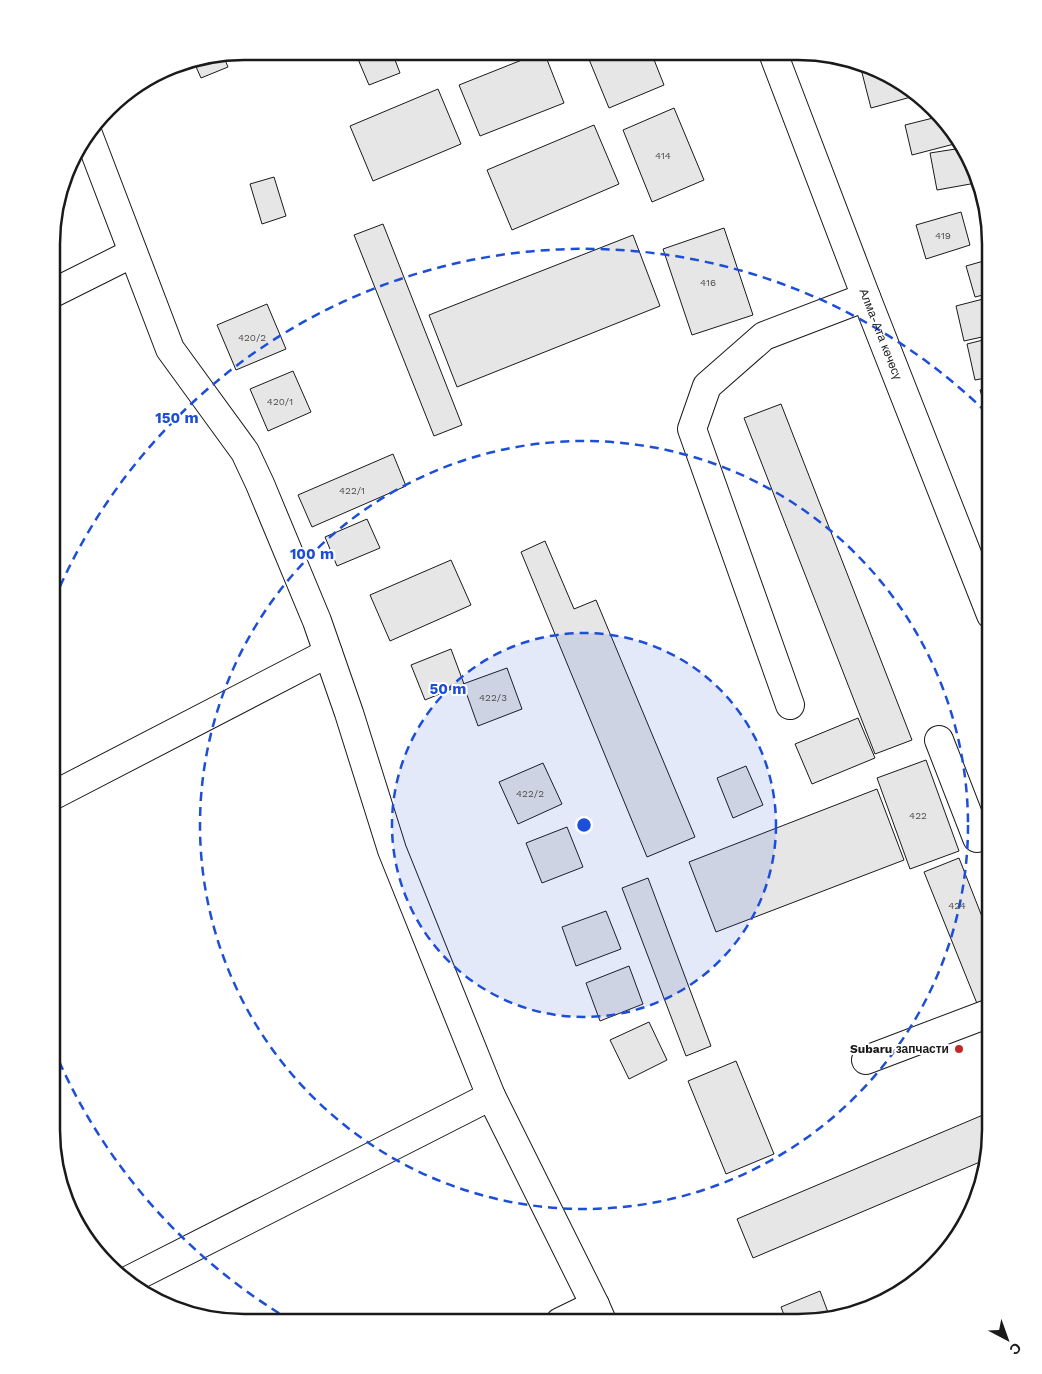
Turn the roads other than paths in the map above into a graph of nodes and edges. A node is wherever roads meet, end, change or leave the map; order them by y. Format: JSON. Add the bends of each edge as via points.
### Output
{"nodes":[{"id":1,"x":776,"y":60,"type":"edge"},
{"id":2,"x":91,"y":142,"type":"edge"},
{"id":3,"x":133,"y":253,"type":"junction"},
{"id":4,"x":60,"y":290,"type":"edge"},
{"id":5,"x":866,"y":298,"type":"junction"},
{"id":6,"x":982,"y":592,"type":"edge"},
{"id":7,"x":328,"y":653,"type":"junction"},
{"id":8,"x":790,"y":705,"type":"dead end"},
{"id":9,"x":939,"y":740,"type":"dead end"},
{"id":10,"x":60,"y":792,"type":"edge"},
{"id":11,"x":982,"y":836,"type":"edge"},
{"id":12,"x":982,"y":1016,"type":"edge"},
{"id":13,"x":866,"y":1060,"type":"dead end"},
{"id":14,"x":491,"y":1096,"type":"junction"},
{"id":15,"x":134,"y":1277,"type":"edge"},
{"id":16,"x":599,"y":1314,"type":"edge"}],
"edges":[{"from":1,"to":5,"type":"street","name":"Алма-Ата көчөсү"},
{"from":2,"to":3,"type":"street"},
{"from":3,"to":4,"type":"street"},
{"from":3,"to":7,"type":"street","via":[[170,349],[245,452]]},
{"from":5,"to":6,"type":"street","name":"Алма-Ата көчөсү"},
{"from":5,"to":8,"type":"street","via":[[764,336],[707,386],[692,429]]},
{"from":7,"to":10,"type":"street"},
{"from":7,"to":14,"type":"street","via":[[392,850]]},
{"from":9,"to":11,"type":"street","via":[[977,838]]},
{"from":12,"to":13,"type":"street"},
{"from":14,"to":15,"type":"street"},
{"from":14,"to":16,"type":"street"}]}
